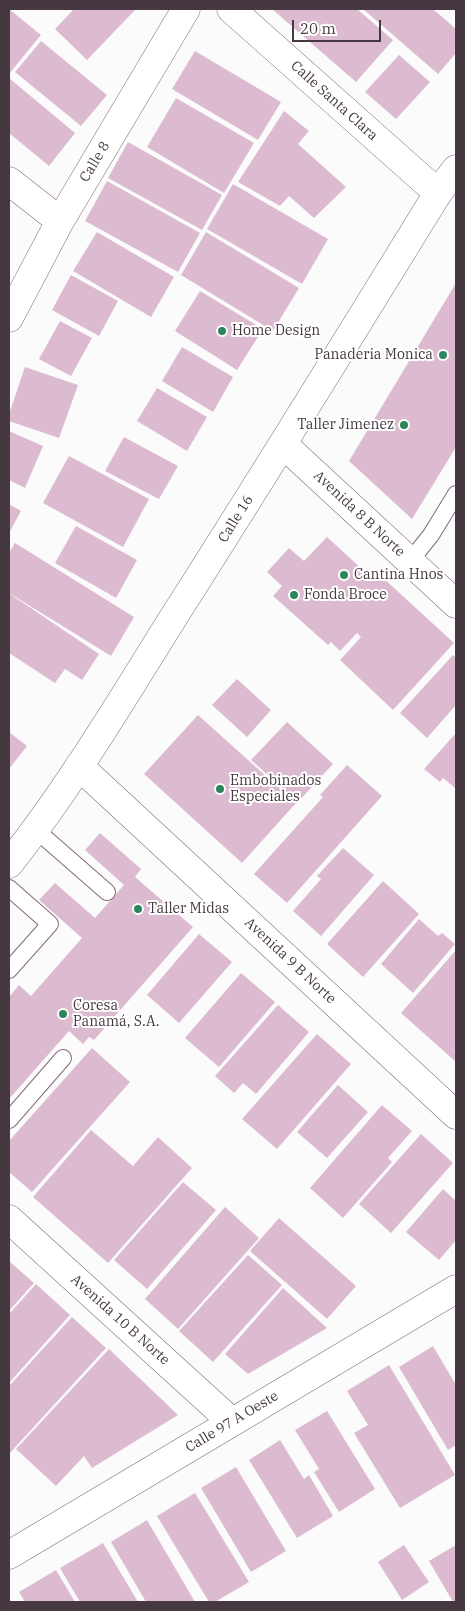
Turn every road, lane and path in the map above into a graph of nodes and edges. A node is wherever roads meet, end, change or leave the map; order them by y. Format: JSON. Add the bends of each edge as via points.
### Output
{"nodes":[{"id":1,"x":186,"y":9,"type":"edge"},
{"id":2,"x":231,"y":9,"type":"edge"},
{"id":3,"x":456,"y":169,"type":"edge"},
{"id":4,"x":9,"y":181,"type":"edge"},
{"id":5,"x":438,"y":194,"type":"junction"},
{"id":6,"x":60,"y":221,"type":"junction"},
{"id":7,"x":9,"y":318,"type":"edge"},
{"id":8,"x":284,"y":445,"type":"junction"},
{"id":9,"x":456,"y":494,"type":"edge"},
{"id":10,"x":410,"y":561,"type":"junction"},
{"id":11,"x":456,"y":604,"type":"edge"},
{"id":12,"x":79,"y":766,"type":"junction"},
{"id":13,"x":36,"y":830,"type":"junction"},
{"id":14,"x":9,"y":864,"type":"edge"},
{"id":15,"x":9,"y":888,"type":"edge"},
{"id":16,"x":107,"y":892,"type":"dead end"},
{"id":17,"x":9,"y":970,"type":"edge"},
{"id":18,"x":63,"y":1058,"type":"dead end"},
{"id":19,"x":456,"y":1115,"type":"edge"},
{"id":20,"x":9,"y":1120,"type":"edge"},
{"id":21,"x":9,"y":1219,"type":"edge"},
{"id":22,"x":456,"y":1289,"type":"edge"},
{"id":23,"x":232,"y":1422,"type":"junction"},
{"id":24,"x":9,"y":1555,"type":"edge"}],
"edges":[{"from":1,"to":6,"type":"street","name":"Calle 8"},
{"from":2,"to":5,"type":"street","name":"Calle Santa Clara"},
{"from":3,"to":5,"type":"street","name":"Calle 16"},
{"from":4,"to":6,"type":"street"},
{"from":5,"to":8,"type":"street","name":"Calle 16"},
{"from":6,"to":7,"type":"street","name":"Calle 8"},
{"from":8,"to":10,"type":"street","name":"Avenida 8 B Norte"},
{"from":8,"to":12,"type":"street","name":"Calle 16"},
{"from":9,"to":10,"type":"lane","via":[[431,535]]},
{"from":10,"to":11,"type":"street","name":"Avenida 8 B Norte"},
{"from":12,"to":13,"type":"street","name":"Calle 16"},
{"from":12,"to":19,"type":"street","name":"Avenida 9 B Norte"},
{"from":13,"to":14,"type":"street","name":"Calle 16"},
{"from":13,"to":16,"type":"lane"},
{"from":15,"to":17,"type":"lane","via":[[50,924]]},
{"from":18,"to":20,"type":"lane"},
{"from":21,"to":23,"type":"street","name":"Avenida 10 B Norte"},
{"from":22,"to":23,"type":"street","name":"Calle 97 A Oeste"},
{"from":23,"to":24,"type":"street","name":"Calle 97 A Oeste"}]}
